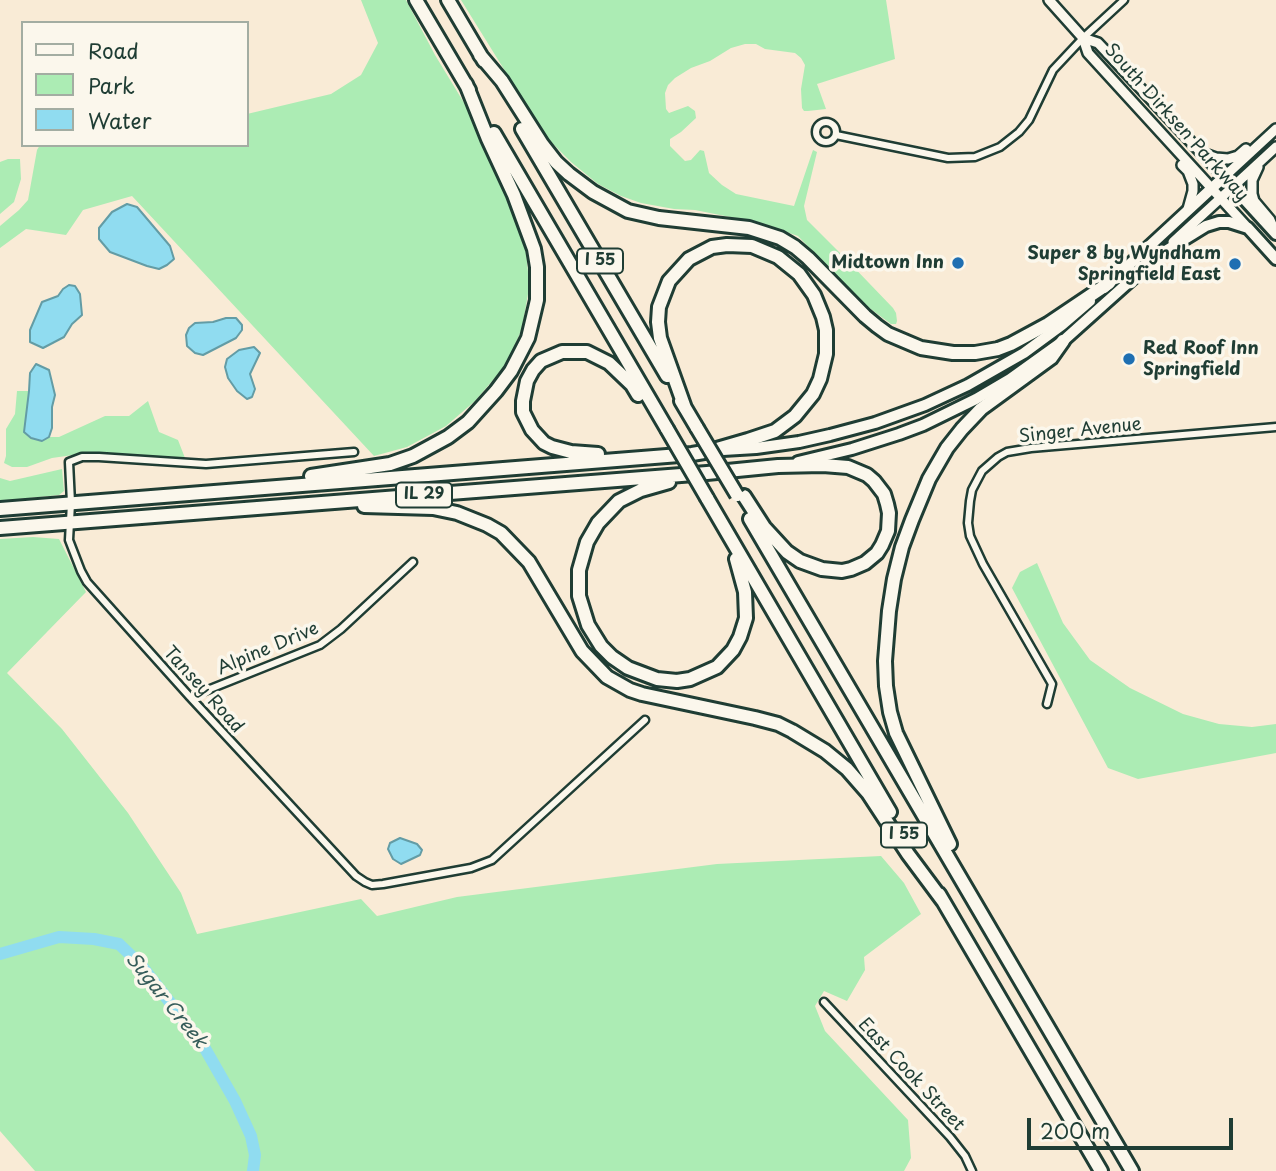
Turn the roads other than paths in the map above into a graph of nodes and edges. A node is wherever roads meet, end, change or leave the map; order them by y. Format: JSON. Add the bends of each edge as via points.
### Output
{"nodes":[{"id":1,"x":416,"y":0,"type":"edge"},
{"id":2,"x":449,"y":0,"type":"edge"},
{"id":3,"x":1049,"y":0,"type":"edge"},
{"id":4,"x":1124,"y":0,"type":"edge"},
{"id":5,"x":1083,"y":38,"type":"junction"},
{"id":6,"x":506,"y":94,"type":"junction"},
{"id":7,"x":475,"y":104,"type":"junction"},
{"id":8,"x":1276,"y":121,"type":"edge"},
{"id":9,"x":1276,"y":129,"type":"edge"},
{"id":10,"x":836,"y":135,"type":"dead end"},
{"id":11,"x":1171,"y":145,"type":"junction"},
{"id":12,"x":1276,"y":147,"type":"edge"},
{"id":13,"x":1199,"y":150,"type":"junction"},
{"id":14,"x":1268,"y":155,"type":"junction"},
{"id":15,"x":1224,"y":177,"type":"junction"},
{"id":16,"x":1233,"y":187,"type":"junction"},
{"id":17,"x":1212,"y":188,"type":"junction"},
{"id":18,"x":1221,"y":198,"type":"junction"},
{"id":19,"x":1187,"y":211,"type":"junction"},
{"id":20,"x":1248,"y":228,"type":"junction"},
{"id":21,"x":1276,"y":234,"type":"edge"},
{"id":22,"x":1159,"y":255,"type":"junction"},
{"id":23,"x":1276,"y":259,"type":"edge"},
{"id":24,"x":1109,"y":283,"type":"junction"},
{"id":25,"x":1063,"y":341,"type":"junction"},
{"id":26,"x":685,"y":408,"type":"junction"},
{"id":27,"x":1276,"y":428,"type":"edge"},
{"id":28,"x":665,"y":430,"type":"junction"},
{"id":29,"x":354,"y":452,"type":"dead end"},
{"id":30,"x":710,"y":452,"type":"junction"},
{"id":31,"x":632,"y":458,"type":"junction"},
{"id":32,"x":778,"y":466,"type":"junction"},
{"id":33,"x":707,"y":473,"type":"junction"},
{"id":34,"x":243,"y":489,"type":"junction"},
{"id":35,"x":740,"y":495,"type":"junction"},
{"id":36,"x":71,"y":503,"type":"junction"},
{"id":37,"x":311,"y":503,"type":"junction"},
{"id":38,"x":0,"y":509,"type":"edge"},
{"id":39,"x":718,"y":517,"type":"junction"},
{"id":40,"x":70,"y":523,"type":"junction"},
{"id":41,"x":0,"y":528,"type":"edge"},
{"id":42,"x":413,"y":562,"type":"dead end"},
{"id":43,"x":190,"y":696,"type":"junction"},
{"id":44,"x":1047,"y":704,"type":"dead end"},
{"id":45,"x":645,"y":720,"type":"dead end"},
{"id":46,"x":943,"y":901,"type":"junction"},
{"id":47,"x":1000,"y":944,"type":"junction"},
{"id":48,"x":824,"y":1002,"type":"dead end"},
{"id":49,"x":972,"y":1171,"type":"edge"},
{"id":50,"x":1101,"y":1171,"type":"edge"},
{"id":51,"x":1132,"y":1171,"type":"edge"}],
"edges":[{"from":1,"to":7,"type":"highway"},
{"from":2,"to":6,"type":"highway"},
{"from":3,"to":5,"type":"main road","name":"South Dirksen Parkway"},
{"from":4,"to":5,"type":"street"},
{"from":5,"to":10,"type":"street","via":[[1053,69],[1029,120],[1009,141],[990,152],[948,158]]},
{"from":5,"to":11,"type":"main road","name":"South Dirksen Parkway","via":[[1088,53]]},
{"from":5,"to":13,"type":"main road","name":"South Dirksen Parkway","via":[[1098,43]]},
{"from":6,"to":24,"type":"highway","via":[[556,162],[609,202],[659,218],[749,228],[780,238],[808,258],[877,326],[921,348],[953,353],[998,349],[1048,324]]},
{"from":6,"to":26,"type":"highway","number":"I 55"},
{"from":7,"to":28,"type":"highway","number":"I 55"},
{"from":7,"to":34,"type":"highway","via":[[528,230],[535,258],[533,319],[511,371],[468,422],[413,456],[376,467]]},
{"from":8,"to":13,"type":"main road","via":[[1238,156],[1221,159]]},
{"from":9,"to":15,"type":"main road"},
{"from":11,"to":17,"type":"main road","name":"South Dirksen Parkway"},
{"from":11,"to":19,"type":"main road","via":[[1193,184]]},
{"from":12,"to":14,"type":"main road"},
{"from":13,"to":15,"type":"main road","name":"South Dirksen Parkway"},
{"from":14,"to":16,"type":"main road"},
{"from":14,"to":21,"type":"main road","via":[[1255,172],[1252,194]]},
{"from":15,"to":16,"type":"main road","name":"South Dirksen Parkway"},
{"from":15,"to":17,"type":"main road","number":"IL 29"},
{"from":16,"to":18,"type":"main road"},
{"from":16,"to":21,"type":"main road","name":"South Dirksen Parkway"},
{"from":17,"to":18,"type":"main road","name":"South Dirksen Parkway"},
{"from":17,"to":19,"type":"main road","number":"IL 29"},
{"from":18,"to":20,"type":"main road","name":"South Dirksen Parkway"},
{"from":18,"to":22,"type":"main road"},
{"from":19,"to":24,"type":"main road","number":"IL 29"},
{"from":20,"to":22,"type":"main road","number":"IL 29","via":[[1224,221],[1206,226]]},
{"from":20,"to":23,"type":"main road","name":"South Dirksen Parkway"},
{"from":22,"to":25,"type":"main road","number":"IL 29"},
{"from":24,"to":30,"type":"main road","number":"IL 29","via":[[1032,347],[925,405],[830,435]]},
{"from":25,"to":32,"type":"main road","number":"IL 29","via":[[958,409],[852,449]]},
{"from":25,"to":47,"type":"highway","via":[[1051,358],[981,410],[937,465],[902,547],[886,638],[886,686],[896,733]]},
{"from":26,"to":30,"type":"highway","via":[[660,338],[659,307],[669,281],[689,259],[712,247],[752,246],[778,257],[807,283],[823,317],[827,343],[820,380],[805,405],[775,431]]},
{"from":26,"to":35,"type":"highway","number":"I 55","bridge":true},
{"from":27,"to":44,"type":"street","name":"Singer Avenue","via":[[1031,447],[998,457],[982,471],[972,490],[970,536],[1052,684]]},
{"from":28,"to":31,"type":"highway","via":[[632,386],[599,357],[562,352],[541,361],[524,391],[523,412],[537,436],[560,450]]},
{"from":28,"to":39,"type":"highway","number":"I 55","bridge":true},
{"from":29,"to":36,"type":"street","name":"Tansey Road","via":[[206,464],[82,457],[69,462]]},
{"from":30,"to":31,"type":"highway","number":"IL 29"},
{"from":31,"to":34,"type":"highway","number":"IL 29"},
{"from":32,"to":33,"type":"highway","number":"IL 29"},
{"from":32,"to":35,"type":"highway","via":[[840,466],[859,470],[874,481],[884,494],[889,513],[888,531],[877,553],[865,563],[832,571],[800,561],[776,541]]},
{"from":33,"to":37,"type":"highway","number":"IL 29"},
{"from":33,"to":39,"type":"highway","via":[[656,484],[629,496],[605,514],[587,542],[579,570],[581,605],[597,640],[628,668],[665,681],[690,679],[717,667],[737,644],[746,618],[746,592]]},
{"from":34,"to":36,"type":"highway","number":"IL 29"},
{"from":35,"to":47,"type":"highway","number":"I 55"},
{"from":36,"to":38,"type":"highway","number":"IL 29"},
{"from":36,"to":40,"type":"street","name":"Tansey Road"},
{"from":37,"to":40,"type":"highway","number":"IL 29"},
{"from":37,"to":46,"type":"highway","via":[[433,508],[474,519],[501,533],[529,562],[582,651],[607,677],[649,696],[778,724],[810,741],[857,779]]},
{"from":39,"to":46,"type":"highway","number":"I 55"},
{"from":40,"to":41,"type":"highway","number":"IL 29"},
{"from":40,"to":43,"type":"street","name":"Tansey Road","via":[[69,540],[87,582]]},
{"from":42,"to":43,"type":"street","name":"Alpine Drive","via":[[320,645]]},
{"from":43,"to":45,"type":"street","name":"Tansey Road","via":[[356,876],[372,885],[471,868],[492,860]]},
{"from":46,"to":50,"type":"highway","number":"I 55"},
{"from":47,"to":51,"type":"highway","number":"I 55"},
{"from":48,"to":49,"type":"street","name":"East Cook Street","via":[[950,1137]]}]}
